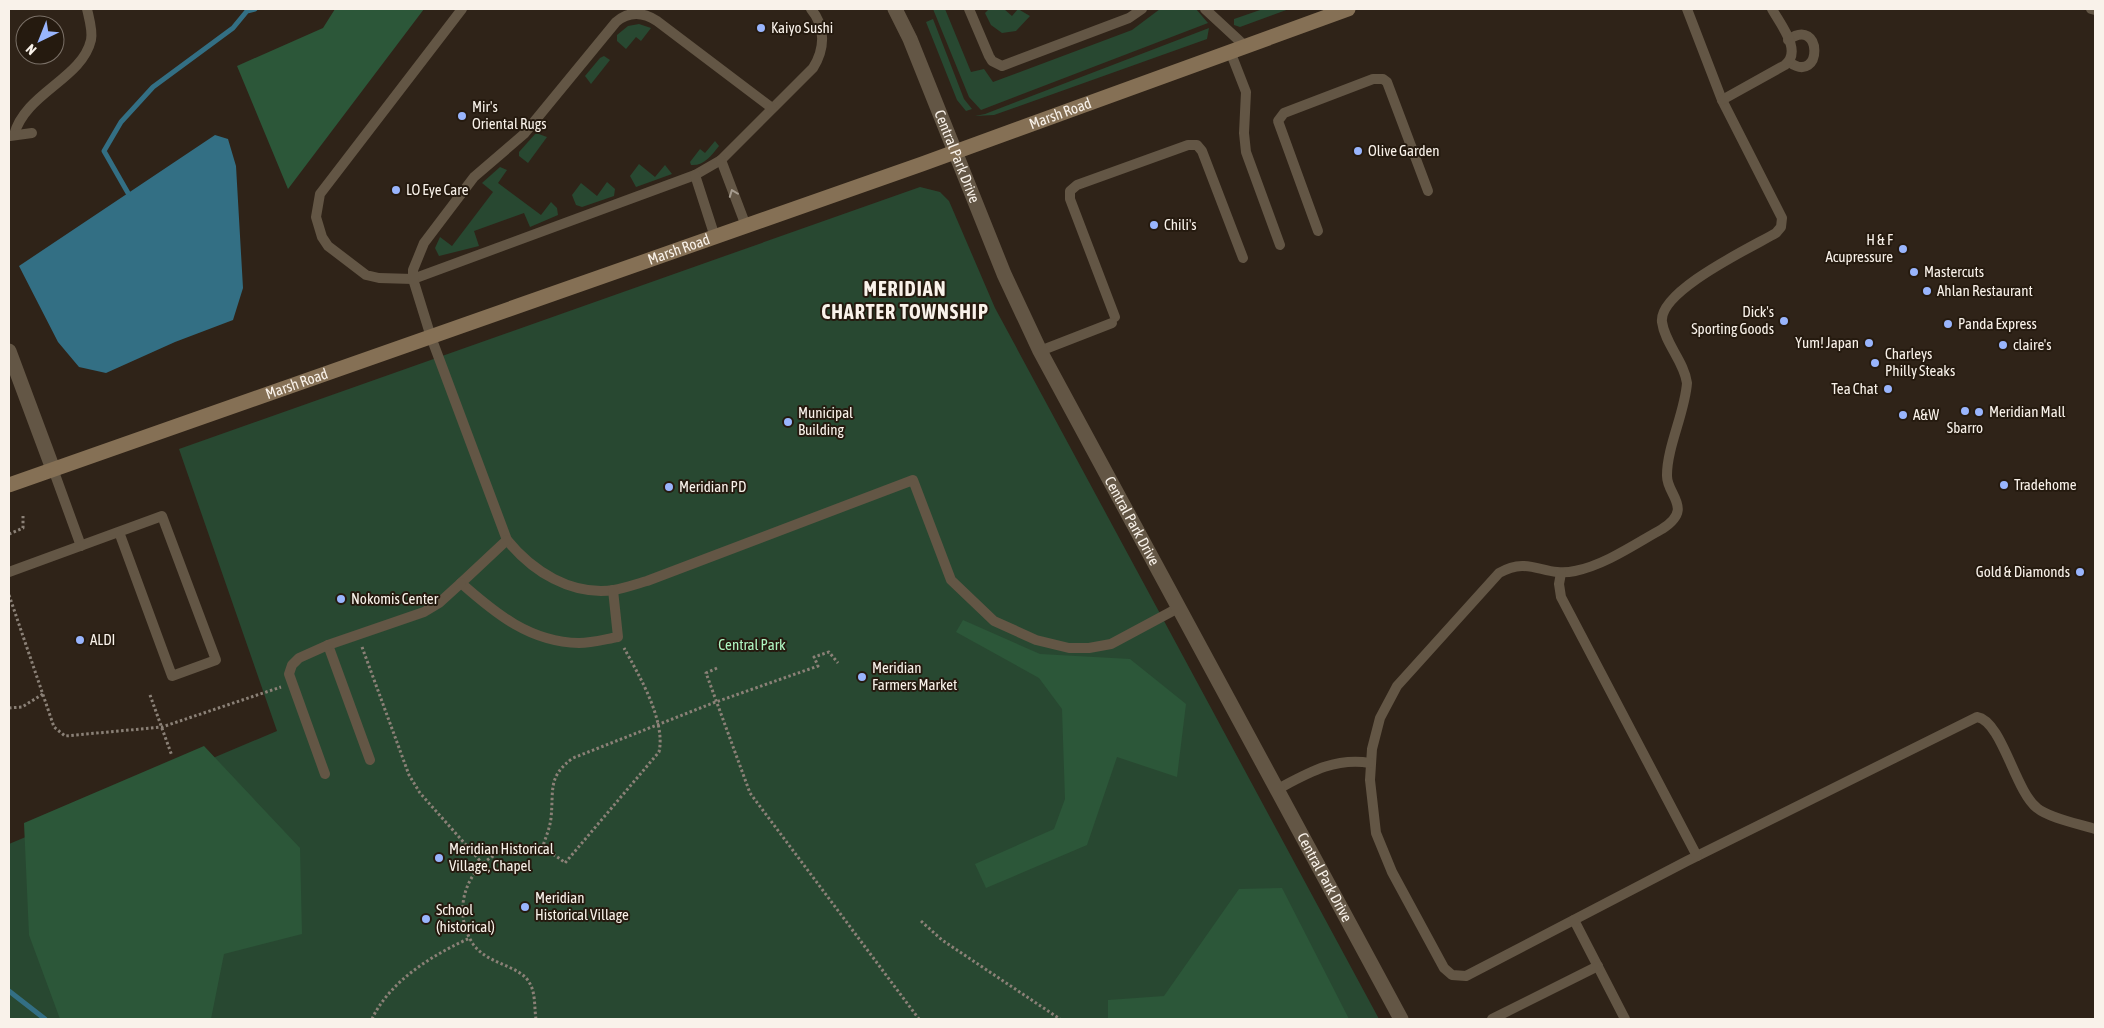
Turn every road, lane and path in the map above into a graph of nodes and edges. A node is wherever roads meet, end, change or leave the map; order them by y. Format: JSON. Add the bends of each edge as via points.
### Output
{"nodes":[{"id":1,"x":88,"y":9,"type":"edge"},
{"id":2,"x":462,"y":9,"type":"edge"},
{"id":3,"x":811,"y":9,"type":"edge"},
{"id":4,"x":895,"y":9,"type":"edge"},
{"id":5,"x":969,"y":9,"type":"edge"},
{"id":6,"x":1142,"y":9,"type":"edge"},
{"id":7,"x":1205,"y":9,"type":"edge"},
{"id":8,"x":1348,"y":9,"type":"edge"},
{"id":9,"x":1698,"y":9,"type":"edge"},
{"id":10,"x":1772,"y":9,"type":"edge"},
{"id":11,"x":2091,"y":9,"type":"edge"},
{"id":12,"x":2095,"y":10,"type":"edge"},
{"id":13,"x":1688,"y":11,"type":"edge"},
{"id":14,"x":1788,"y":40,"type":"junction"},
{"id":15,"x":1237,"y":49,"type":"junction"},
{"id":16,"x":1789,"y":62,"type":"junction"},
{"id":17,"x":1722,"y":100,"type":"junction"},
{"id":18,"x":772,"y":108,"type":"junction"},
{"id":19,"x":32,"y":132,"type":"dead end"},
{"id":20,"x":12,"y":136,"type":"edge"},
{"id":21,"x":953,"y":152,"type":"junction"},
{"id":22,"x":721,"y":160,"type":"junction"},
{"id":23,"x":695,"y":175,"type":"junction"},
{"id":24,"x":1428,"y":191,"type":"dead end"},
{"id":25,"x":746,"y":226,"type":"junction"},
{"id":26,"x":1318,"y":231,"type":"dead end"},
{"id":27,"x":715,"y":237,"type":"junction"},
{"id":28,"x":1280,"y":245,"type":"dead end"},
{"id":29,"x":1243,"y":258,"type":"dead end"},
{"id":30,"x":412,"y":279,"type":"junction"},
{"id":31,"x":431,"y":337,"type":"junction"},
{"id":32,"x":9,"y":351,"type":"edge"},
{"id":33,"x":1040,"y":351,"type":"junction"},
{"id":34,"x":53,"y":469,"type":"junction"},
{"id":35,"x":9,"y":485,"type":"edge"},
{"id":36,"x":23,"y":516,"type":"dead end"},
{"id":37,"x":119,"y":532,"type":"junction"},
{"id":38,"x":9,"y":534,"type":"edge"},
{"id":39,"x":508,"y":540,"type":"junction"},
{"id":40,"x":81,"y":546,"type":"junction"},
{"id":41,"x":9,"y":572,"type":"edge"},
{"id":42,"x":1562,"y":572,"type":"junction"},
{"id":43,"x":461,"y":582,"type":"junction"},
{"id":44,"x":613,"y":590,"type":"junction"},
{"id":45,"x":9,"y":595,"type":"edge"},
{"id":46,"x":1180,"y":607,"type":"junction"},
{"id":47,"x":358,"y":634,"type":"junction"},
{"id":48,"x":618,"y":637,"type":"junction"},
{"id":49,"x":328,"y":645,"type":"junction"},
{"id":50,"x":838,"y":663,"type":"dead end"},
{"id":51,"x":717,"y":668,"type":"dead end"},
{"id":52,"x":292,"y":683,"type":"junction"},
{"id":53,"x":43,"y":694,"type":"junction"},
{"id":54,"x":150,"y":695,"type":"dead end"},
{"id":55,"x":718,"y":701,"type":"junction"},
{"id":56,"x":9,"y":708,"type":"edge"},
{"id":57,"x":658,"y":724,"type":"junction"},
{"id":58,"x":162,"y":727,"type":"junction"},
{"id":59,"x":172,"y":756,"type":"dead end"},
{"id":60,"x":370,"y":760,"type":"dead end"},
{"id":61,"x":1370,"y":763,"type":"junction"},
{"id":62,"x":325,"y":774,"type":"dead end"},
{"id":63,"x":1278,"y":789,"type":"junction"},
{"id":64,"x":2095,"y":828,"type":"edge"},
{"id":65,"x":542,"y":849,"type":"junction"},
{"id":66,"x":1697,"y":856,"type":"junction"},
{"id":67,"x":482,"y":863,"type":"junction"},
{"id":68,"x":1574,"y":920,"type":"junction"},
{"id":69,"x":921,"y":922,"type":"dead end"},
{"id":70,"x":470,"y":938,"type":"junction"},
{"id":71,"x":1598,"y":966,"type":"junction"},
{"id":72,"x":372,"y":1019,"type":"edge"},
{"id":73,"x":536,"y":1019,"type":"edge"},
{"id":74,"x":919,"y":1019,"type":"edge"},
{"id":75,"x":1060,"y":1019,"type":"edge"},
{"id":76,"x":1401,"y":1019,"type":"edge"},
{"id":77,"x":1492,"y":1019,"type":"edge"},
{"id":78,"x":1625,"y":1019,"type":"edge"}],
"edges":[{"from":1,"to":20,"type":"lane","via":[[92,38],[88,49],[71,70],[23,114]]},
{"from":2,"to":30,"type":"lane","via":[[320,194],[316,209],[322,237],[336,253],[372,277]]},
{"from":3,"to":18,"type":"lane","via":[[821,29],[820,54],[813,68]]},
{"from":4,"to":21,"type":"street","name":"Central Park Drive","via":[[910,39]]},
{"from":5,"to":6,"type":"lane","via":[[989,56],[1002,66],[1129,18]]},
{"from":7,"to":15,"type":"lane"},
{"from":8,"to":15,"type":"main road","name":"Marsh Road"},
{"from":9,"to":13,"type":"lane"},
{"from":10,"to":14,"type":"lane"},
{"from":11,"to":12,"type":"lane"},
{"from":13,"to":17,"type":"lane"},
{"from":14,"to":16,"type":"lane","via":[[1793,54]]},
{"from":14,"to":16,"type":"lane","via":[[1805,36],[1810,38],[1816,49],[1816,55],[1809,64],[1799,67]]},
{"from":15,"to":21,"type":"main road","name":"Marsh Road"},
{"from":15,"to":28,"type":"lane","via":[[1246,92],[1246,152]]},
{"from":16,"to":17,"type":"lane"},
{"from":17,"to":42,"type":"lane","via":[[1782,218],[1781,227],[1776,234],[1719,264],[1672,298],[1664,310],[1662,323],[1687,382],[1667,474],[1677,501],[1673,520],[1662,529],[1592,565]]},
{"from":18,"to":22,"type":"lane"},
{"from":18,"to":30,"type":"lane","via":[[649,16],[632,14],[621,18],[524,134],[474,177],[419,252]]},
{"from":19,"to":20,"type":"lane"},
{"from":21,"to":25,"type":"main road","name":"Marsh Road"},
{"from":21,"to":33,"type":"street","name":"Central Park Drive"},
{"from":22,"to":23,"type":"lane"},
{"from":25,"to":22,"type":"lane","one_way":true},
{"from":23,"to":27,"type":"lane"},
{"from":23,"to":30,"type":"lane"},
{"from":24,"to":26,"type":"lane","via":[[1387,82],[1383,78],[1374,79],[1288,111],[1278,121]]},
{"from":25,"to":27,"type":"main road","name":"Marsh Road"},
{"from":27,"to":31,"type":"main road","name":"Marsh Road"},
{"from":29,"to":33,"type":"lane","via":[[1197,145],[1188,145],[1077,185],[1070,191],[1070,200],[1113,320]]},
{"from":30,"to":31,"type":"lane"},
{"from":31,"to":34,"type":"main road","name":"Marsh Road"},
{"from":31,"to":39,"type":"lane"},
{"from":32,"to":34,"type":"street"},
{"from":33,"to":46,"type":"street","name":"Central Park Drive"},
{"from":34,"to":35,"type":"main road","name":"Marsh Road"},
{"from":34,"to":40,"type":"lane"},
{"from":36,"to":38,"type":"path","via":[[23,528]]},
{"from":37,"to":37,"type":"lane","via":[[162,516],[216,660],[172,676]]},
{"from":37,"to":40,"type":"lane"},
{"from":39,"to":43,"type":"lane"},
{"from":39,"to":44,"type":"lane","via":[[532,566],[555,580],[583,589]]},
{"from":40,"to":41,"type":"lane"},
{"from":42,"to":61,"type":"lane","via":[[1520,565],[1508,568],[1493,579],[1397,686],[1380,718]]},
{"from":42,"to":66,"type":"lane","via":[[1561,597]]},
{"from":43,"to":47,"type":"lane","via":[[424,612]]},
{"from":43,"to":48,"type":"lane","via":[[513,625],[548,640],[580,643]]},
{"from":44,"to":46,"type":"lane","via":[[647,581],[913,480],[951,580],[994,621],[1036,640],[1069,648],[1090,648],[1110,644]]},
{"from":44,"to":48,"type":"lane"},
{"from":45,"to":53,"type":"path"},
{"from":46,"to":63,"type":"street","name":"Central Park Drive"},
{"from":47,"to":49,"type":"lane"},
{"from":47,"to":67,"type":"path","via":[[409,775],[420,793]]},
{"from":48,"to":57,"type":"path","via":[[640,675]]},
{"from":49,"to":52,"type":"lane","via":[[299,658],[292,665],[289,674]]},
{"from":49,"to":60,"type":"lane"},
{"from":50,"to":55,"type":"path","via":[[829,652],[814,658],[818,666]]},
{"from":51,"to":55,"type":"path","via":[[706,673]]},
{"from":52,"to":58,"type":"path"},
{"from":52,"to":62,"type":"lane"},
{"from":53,"to":56,"type":"path","via":[[22,707]]},
{"from":53,"to":58,"type":"path","via":[[56,731],[65,736]]},
{"from":54,"to":58,"type":"path"},
{"from":55,"to":57,"type":"path"},
{"from":55,"to":74,"type":"path","via":[[750,793]]},
{"from":57,"to":65,"type":"path","via":[[573,758],[558,770],[551,792],[551,818]]},
{"from":57,"to":65,"type":"path","via":[[662,742],[660,752],[566,863]]},
{"from":58,"to":59,"type":"path"},
{"from":61,"to":63,"type":"lane","via":[[1338,762]]},
{"from":61,"to":68,"type":"lane","via":[[1373,815],[1383,853],[1448,972],[1457,977],[1466,976]]},
{"from":63,"to":76,"type":"street","name":"Central Park Drive"},
{"from":64,"to":66,"type":"lane","via":[[2035,807],[1990,723],[1977,717]]},
{"from":65,"to":67,"type":"path","via":[[511,848]]},
{"from":66,"to":68,"type":"lane"},
{"from":67,"to":70,"type":"path","via":[[471,878],[463,898],[464,921]]},
{"from":68,"to":71,"type":"lane"},
{"from":69,"to":75,"type":"path","via":[[942,940]]},
{"from":70,"to":72,"type":"path","via":[[440,954],[392,988]]},
{"from":70,"to":73,"type":"path","via":[[486,956],[527,979],[533,992]]},
{"from":71,"to":77,"type":"lane"},
{"from":71,"to":78,"type":"lane"}]}
